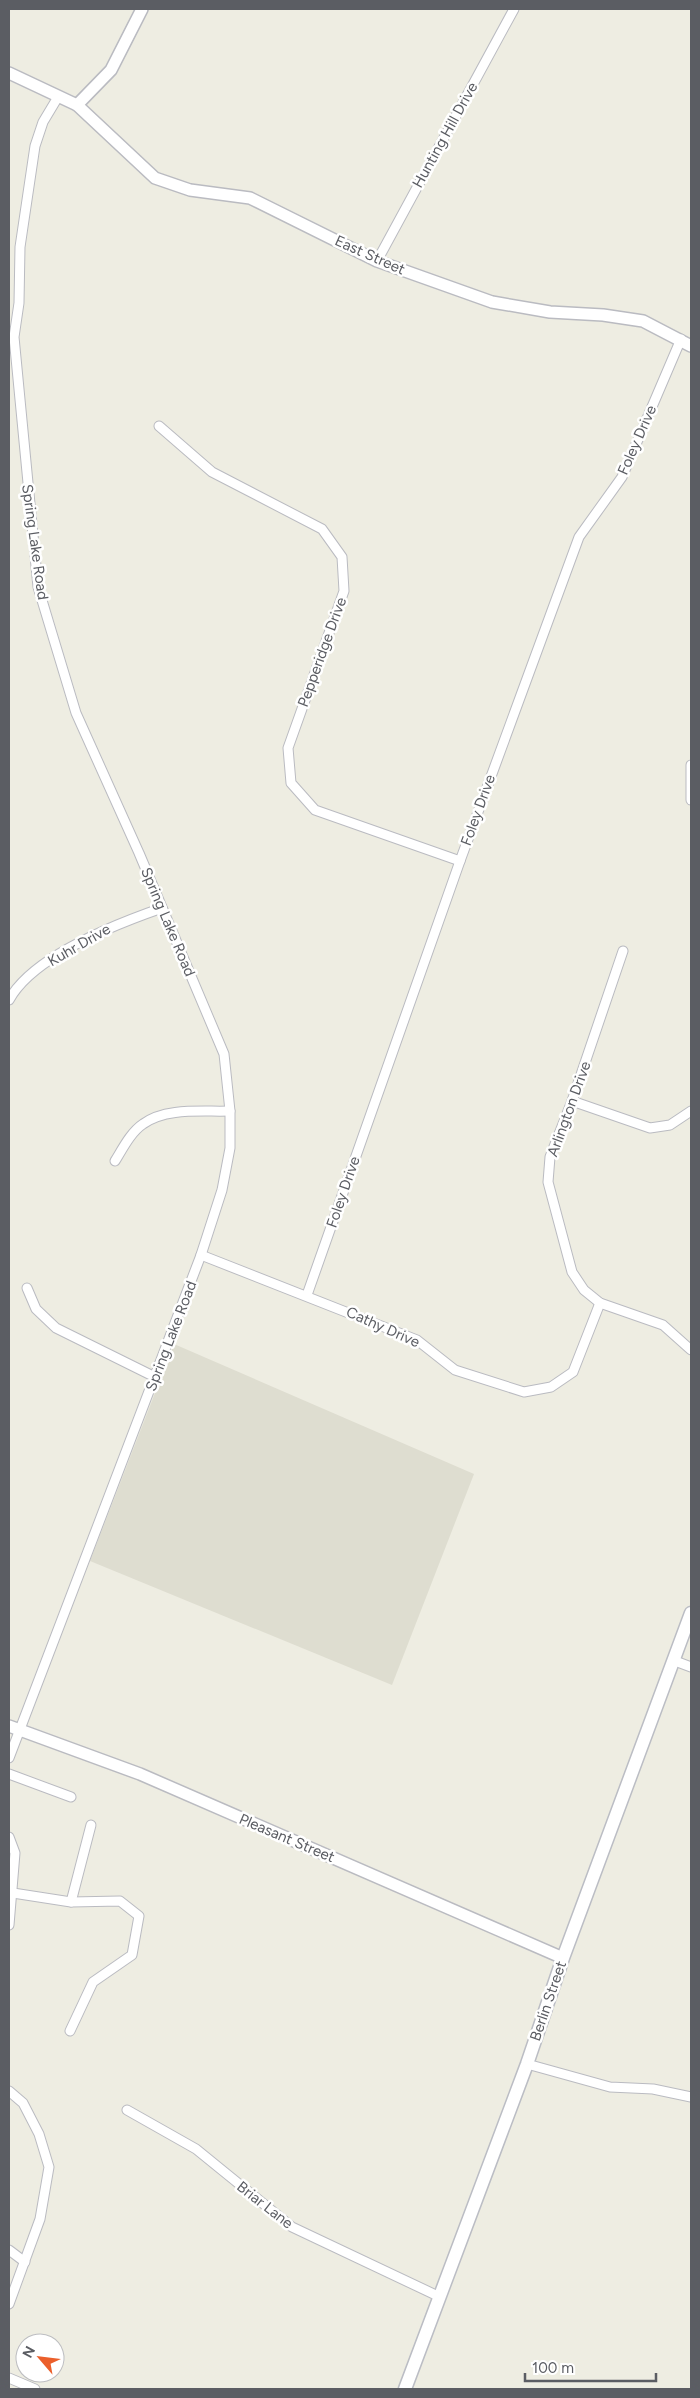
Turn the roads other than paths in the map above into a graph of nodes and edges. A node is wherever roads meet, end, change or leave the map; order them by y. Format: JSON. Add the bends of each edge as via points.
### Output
{"nodes":[{"id":1,"x":142,"y":9,"type":"edge"},
{"id":2,"x":514,"y":9,"type":"edge"},
{"id":3,"x":9,"y":73,"type":"edge"},
{"id":4,"x":58,"y":97,"type":"junction"},
{"id":5,"x":77,"y":105,"type":"junction"},
{"id":6,"x":377,"y":261,"type":"junction"},
{"id":7,"x":12,"y":334,"type":"edge"},
{"id":8,"x":681,"y":339,"type":"junction"},
{"id":9,"x":691,"y":346,"type":"edge"},
{"id":10,"x":159,"y":426,"type":"dead end"},
{"id":11,"x":691,"y":765,"type":"edge"},
{"id":12,"x":691,"y":800,"type":"edge"},
{"id":13,"x":460,"y":861,"type":"junction"},
{"id":14,"x":162,"y":908,"type":"junction"},
{"id":15,"x":623,"y":951,"type":"dead end"},
{"id":16,"x":9,"y":1000,"type":"edge"},
{"id":17,"x":572,"y":1102,"type":"junction"},
{"id":18,"x":230,"y":1111,"type":"junction"},
{"id":19,"x":691,"y":1111,"type":"edge"},
{"id":20,"x":115,"y":1160,"type":"dead end"},
{"id":21,"x":201,"y":1255,"type":"junction"},
{"id":22,"x":27,"y":1288,"type":"dead end"},
{"id":23,"x":307,"y":1295,"type":"junction"},
{"id":24,"x":600,"y":1302,"type":"junction"},
{"id":25,"x":691,"y":1350,"type":"edge"},
{"id":26,"x":156,"y":1377,"type":"junction"},
{"id":27,"x":691,"y":1613,"type":"edge"},
{"id":28,"x":675,"y":1661,"type":"junction"},
{"id":29,"x":691,"y":1667,"type":"edge"},
{"id":30,"x":14,"y":1728,"type":"edge"},
{"id":31,"x":9,"y":1758,"type":"edge"},
{"id":32,"x":9,"y":1774,"type":"edge"},
{"id":33,"x":71,"y":1798,"type":"dead end"},
{"id":34,"x":91,"y":1825,"type":"dead end"},
{"id":35,"x":9,"y":1837,"type":"edge"},
{"id":36,"x":13,"y":1893,"type":"junction"},
{"id":37,"x":70,"y":1902,"type":"junction"},
{"id":38,"x":9,"y":1924,"type":"edge"},
{"id":39,"x":563,"y":1958,"type":"junction"},
{"id":40,"x":70,"y":2031,"type":"dead end"},
{"id":41,"x":527,"y":2064,"type":"junction"},
{"id":42,"x":9,"y":2091,"type":"edge"},
{"id":43,"x":691,"y":2097,"type":"edge"},
{"id":44,"x":127,"y":2110,"type":"dead end"},
{"id":45,"x":9,"y":2250,"type":"edge"},
{"id":46,"x":25,"y":2262,"type":"junction"},
{"id":47,"x":440,"y":2297,"type":"junction"},
{"id":48,"x":9,"y":2304,"type":"edge"},
{"id":49,"x":9,"y":2378,"type":"edge"},
{"id":50,"x":35,"y":2389,"type":"edge"},
{"id":51,"x":405,"y":2389,"type":"edge"}],
"edges":[{"from":1,"to":5,"type":"street","via":[[111,70]]},
{"from":2,"to":6,"type":"street","name":"Hunting Hill Drive"},
{"from":3,"to":4,"type":"street"},
{"from":4,"to":5,"type":"street"},
{"from":4,"to":7,"type":"street","name":"Spring Lake Road","via":[[44,122],[36,146],[20,246],[19,303]]},
{"from":5,"to":6,"type":"street","name":"East Street","via":[[155,178],[190,190],[250,198]]},
{"from":6,"to":8,"type":"street","name":"East Street","via":[[492,302],[550,312],[603,314],[643,322]]},
{"from":7,"to":14,"type":"street","name":"Spring Lake Road","via":[[38,587],[76,713]]},
{"from":8,"to":9,"type":"street","name":"East Street"},
{"from":8,"to":13,"type":"street","name":"Foley Drive","via":[[622,477],[579,537]]},
{"from":10,"to":13,"type":"street","name":"Pepperidge Drive","via":[[212,472],[322,529],[342,557],[344,591],[288,748],[291,783],[315,810]]},
{"from":11,"to":12,"type":"street"},
{"from":13,"to":23,"type":"street","name":"Foley Drive"},
{"from":14,"to":16,"type":"street","name":"Kuhr Drive","via":[[110,926],[74,945],[30,974]]},
{"from":14,"to":18,"type":"street","name":"Spring Lake Road","via":[[224,1054]]},
{"from":15,"to":17,"type":"street","name":"Arlington Drive"},
{"from":17,"to":19,"type":"street","via":[[650,1128],[670,1125]]},
{"from":17,"to":24,"type":"street","name":"Arlington Drive","via":[[550,1157],[548,1182],[572,1272],[584,1290]]},
{"from":18,"to":20,"type":"street","via":[[164,1114],[143,1124]]},
{"from":18,"to":21,"type":"street","name":"Spring Lake Road","via":[[230,1148],[222,1190]]},
{"from":21,"to":23,"type":"street","name":"Cathy Drive"},
{"from":21,"to":26,"type":"street","name":"Spring Lake Road"},
{"from":22,"to":26,"type":"street","via":[[36,1309],[56,1328]]},
{"from":23,"to":24,"type":"street","name":"Cathy Drive","via":[[418,1340],[455,1370],[524,1392],[551,1387],[573,1372]]},
{"from":24,"to":25,"type":"street","name":"Arlington Drive","via":[[663,1325]]},
{"from":26,"to":30,"type":"street","name":"Spring Lake Road"},
{"from":27,"to":28,"type":"main road","name":"Berlin Street"},
{"from":28,"to":29,"type":"street"},
{"from":28,"to":39,"type":"main road","name":"Berlin Street"},
{"from":30,"to":31,"type":"street","name":"Spring Lake Road"},
{"from":30,"to":39,"type":"street","name":"Pleasant Street","via":[[140,1774]]},
{"from":32,"to":33,"type":"street"},
{"from":34,"to":37,"type":"street"},
{"from":35,"to":36,"type":"street","via":[[15,1852]]},
{"from":36,"to":37,"type":"street"},
{"from":36,"to":38,"type":"street"},
{"from":37,"to":40,"type":"street","via":[[120,1901],[139,1916],[132,1955],[93,1982]]},
{"from":39,"to":41,"type":"main road","name":"Berlin Street"},
{"from":41,"to":43,"type":"street","via":[[610,2087],[653,2088]]},
{"from":41,"to":47,"type":"main road","name":"Berlin Street"},
{"from":42,"to":46,"type":"street","via":[[23,2103],[39,2134],[49,2168],[40,2219]]},
{"from":44,"to":47,"type":"street","name":"Briar Lane","via":[[196,2149],[292,2227]]},
{"from":45,"to":46,"type":"street"},
{"from":46,"to":48,"type":"street"},
{"from":47,"to":51,"type":"main road","name":"Berlin Street"},
{"from":49,"to":50,"type":"street"}]}
